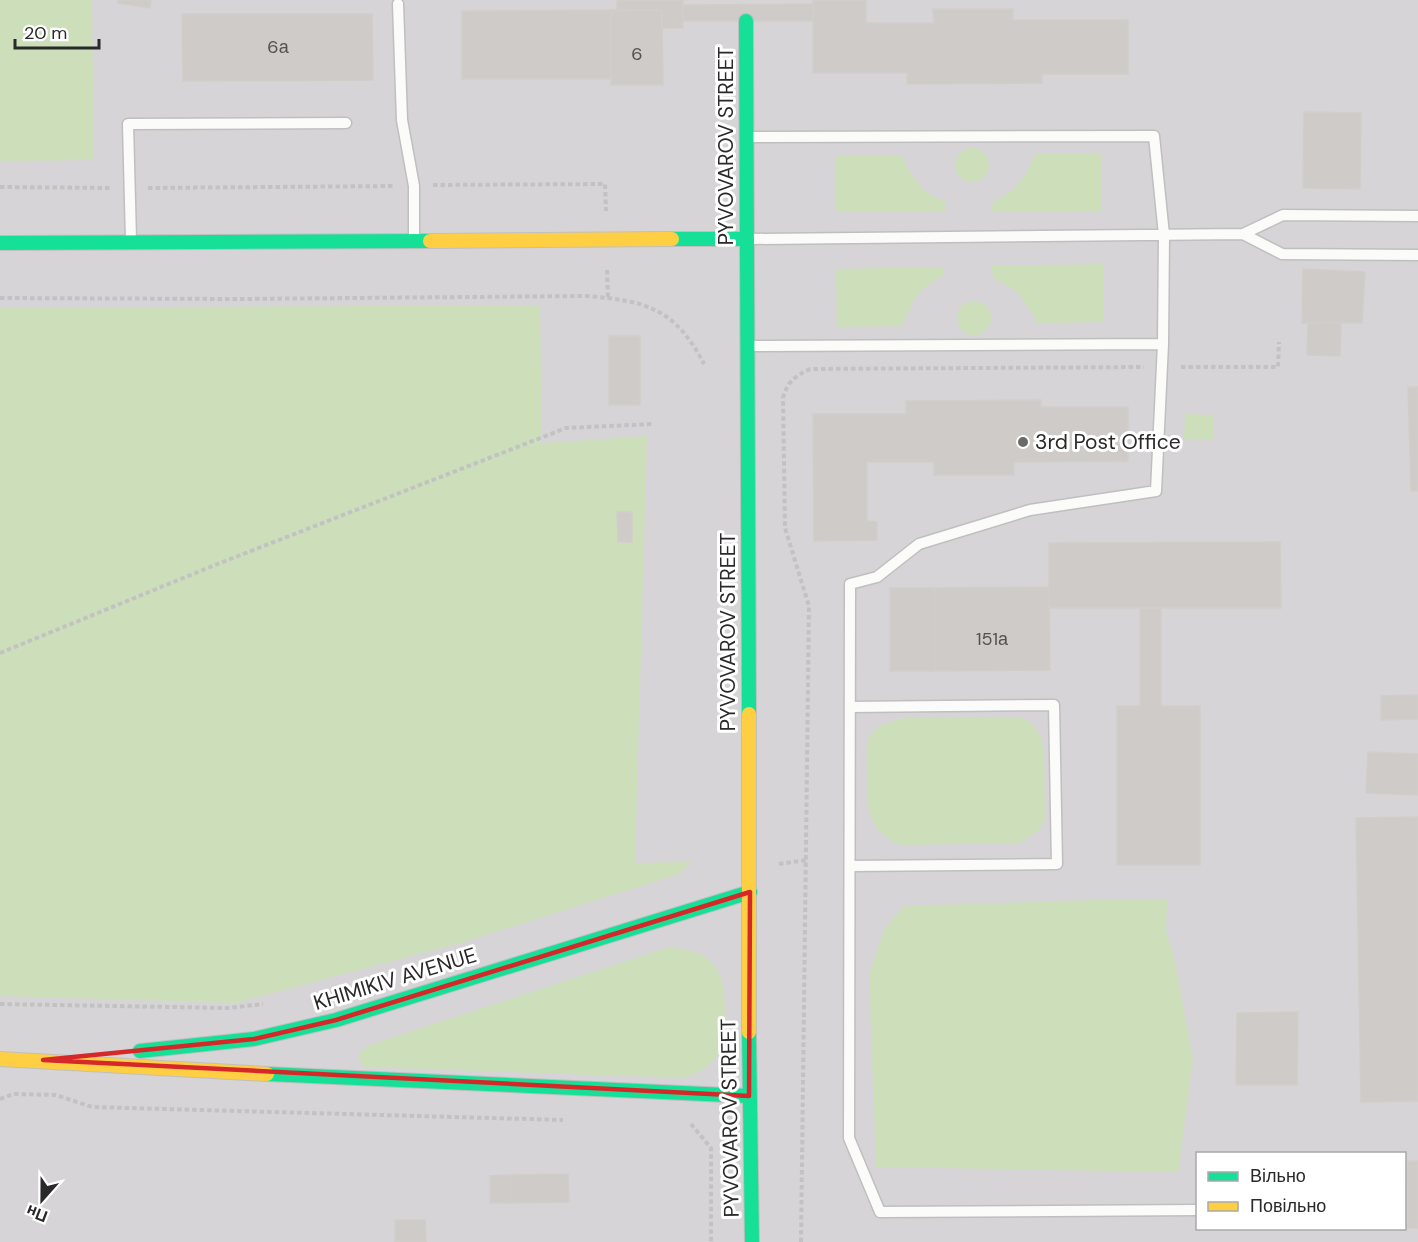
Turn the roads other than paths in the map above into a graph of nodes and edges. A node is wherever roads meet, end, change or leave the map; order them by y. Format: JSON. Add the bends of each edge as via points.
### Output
{"nodes":[{"id":1,"x":398,"y":4,"type":"dead end"},
{"id":2,"x":746,"y":21,"type":"dead end"},
{"id":3,"x":346,"y":123,"type":"dead end"},
{"id":4,"x":747,"y":137,"type":"junction"},
{"id":5,"x":1418,"y":216,"type":"edge"},
{"id":6,"x":1243,"y":234,"type":"junction"},
{"id":7,"x":1164,"y":235,"type":"junction"},
{"id":8,"x":747,"y":239,"type":"junction"},
{"id":9,"x":414,"y":241,"type":"junction"},
{"id":10,"x":0,"y":243,"type":"edge"},
{"id":11,"x":131,"y":243,"type":"junction"},
{"id":12,"x":1418,"y":255,"type":"edge"},
{"id":13,"x":1163,"y":344,"type":"junction"},
{"id":14,"x":748,"y":346,"type":"junction"},
{"id":15,"x":850,"y":707,"type":"junction"},
{"id":16,"x":850,"y":866,"type":"junction"},
{"id":17,"x":750,"y":892,"type":"junction"},
{"id":18,"x":0,"y":1059,"type":"edge"},
{"id":19,"x":43,"y":1060,"type":"junction"},
{"id":20,"x":749,"y":1096,"type":"junction"},
{"id":21,"x":1196,"y":1210,"type":"edge"},
{"id":22,"x":752,"y":1242,"type":"edge"}],
"edges":[{"from":1,"to":9,"type":"lane","via":[[402,120],[414,186]]},
{"from":2,"to":4,"type":"street","name":"PYVOVAROV STREET"},
{"from":3,"to":11,"type":"lane","via":[[128,123]]},
{"from":4,"to":7,"type":"lane","via":[[1154,136]]},
{"from":4,"to":8,"type":"street","name":"PYVOVAROV STREET"},
{"from":5,"to":6,"type":"lane","via":[[1283,215]]},
{"from":6,"to":7,"type":"lane"},
{"from":6,"to":12,"type":"lane","via":[[1282,254]]},
{"from":7,"to":8,"type":"lane"},
{"from":7,"to":13,"type":"lane"},
{"from":8,"to":9,"type":"street"},
{"from":8,"to":14,"type":"street","name":"PYVOVAROV STREET"},
{"from":9,"to":11,"type":"street"},
{"from":10,"to":11,"type":"street"},
{"from":13,"to":14,"type":"lane"},
{"from":13,"to":15,"type":"lane","via":[[1156,491],[1030,510],[919,544],[877,577],[850,584]]},
{"from":14,"to":17,"type":"street","name":"PYVOVAROV STREET"},
{"from":15,"to":16,"type":"lane"},
{"from":15,"to":16,"type":"lane","via":[[1054,705],[1056,864]]},
{"from":16,"to":21,"type":"lane","via":[[849,1138],[880,1212]]},
{"from":17,"to":19,"type":"street","name":"KHIMIKIV AVENUE","via":[[336,1020],[254,1039]]},
{"from":17,"to":20,"type":"street","name":"PYVOVAROV STREET"},
{"from":18,"to":19,"type":"street","name":"KHIMIKIV AVENUE"},
{"from":19,"to":20,"type":"street","name":"KHIMIKIV AVENUE"},
{"from":20,"to":22,"type":"street","name":"PYVOVAROV STREET"}]}
